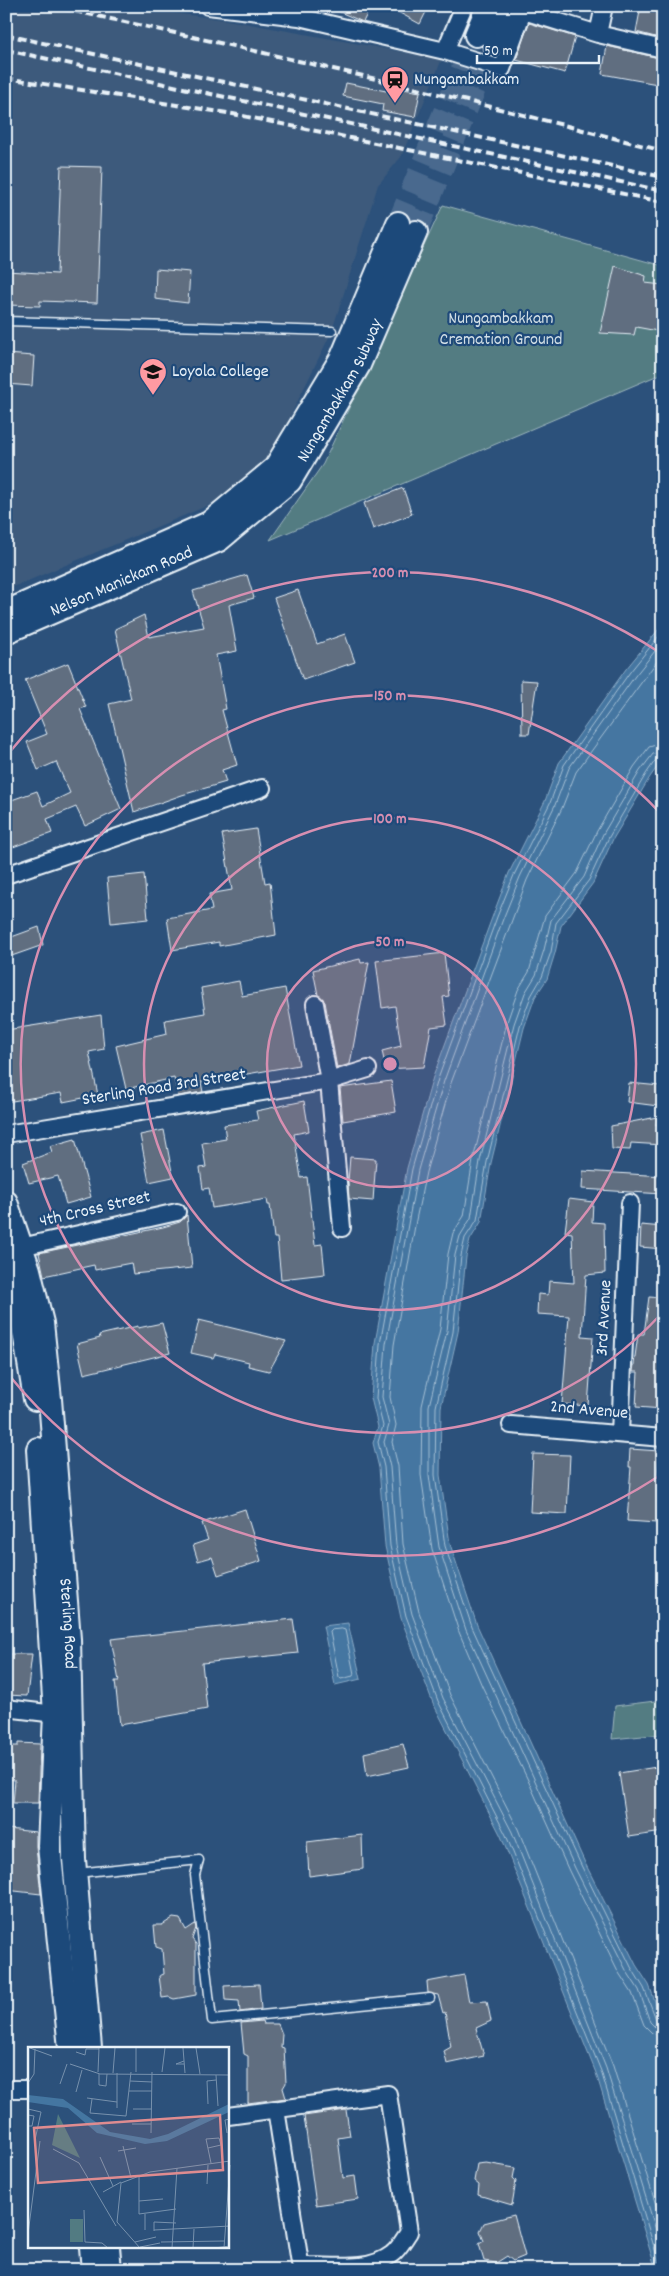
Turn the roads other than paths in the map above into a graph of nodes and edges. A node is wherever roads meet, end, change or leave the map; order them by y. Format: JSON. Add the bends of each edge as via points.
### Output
{"nodes":[{"id":1,"x":208,"y":6,"type":"edge"},
{"id":2,"x":464,"y":6,"type":"edge"},
{"id":3,"x":488,"y":6,"type":"edge"},
{"id":4,"x":604,"y":6,"type":"edge"},
{"id":5,"x":519,"y":8,"type":"edge"},
{"id":6,"x":302,"y":11,"type":"edge"},
{"id":7,"x":598,"y":34,"type":"junction"},
{"id":8,"x":663,"y":50,"type":"edge"},
{"id":9,"x":445,"y":51,"type":"junction"},
{"id":10,"x":407,"y":228,"type":"tunnel mouth"},
{"id":11,"x":6,"y":321,"type":"edge"},
{"id":12,"x":332,"y":331,"type":"dead end"},
{"id":13,"x":228,"y":520,"type":"junction"},
{"id":14,"x":6,"y":612,"type":"edge"},
{"id":15,"x":6,"y":632,"type":"edge"},
{"id":16,"x":262,"y":788,"type":"dead end"},
{"id":17,"x":6,"y":875,"type":"edge"},
{"id":18,"x":315,"y":1004,"type":"dead end"},
{"id":19,"x":368,"y":1068,"type":"dead end"},
{"id":20,"x":329,"y":1081,"type":"junction"},
{"id":21,"x":6,"y":1134,"type":"edge"},
{"id":22,"x":6,"y":1202,"type":"edge"},
{"id":23,"x":630,"y":1203,"type":"dead end"},
{"id":24,"x":177,"y":1212,"type":"dead end"},
{"id":25,"x":342,"y":1228,"type":"dead end"},
{"id":26,"x":14,"y":1253,"type":"edge"},
{"id":27,"x":511,"y":1424,"type":"dead end"},
{"id":28,"x":620,"y":1434,"type":"junction"},
{"id":29,"x":663,"y":1438,"type":"edge"},
{"id":30,"x":6,"y":1708,"type":"edge"},
{"id":31,"x":55,"y":1714,"type":"junction"},
{"id":32,"x":75,"y":1873,"type":"junction"},
{"id":33,"x":430,"y":1998,"type":"dead end"},
{"id":34,"x":70,"y":2047,"type":"edge"},
{"id":35,"x":90,"y":2047,"type":"edge"},
{"id":36,"x":6,"y":2089,"type":"edge"},
{"id":37,"x":28,"y":2089,"type":"edge"},
{"id":38,"x":276,"y":2110,"type":"junction"},
{"id":39,"x":229,"y":2116,"type":"edge"},
{"id":40,"x":91,"y":2248,"type":"edge"},
{"id":41,"x":108,"y":2248,"type":"edge"},
{"id":42,"x":93,"y":2270,"type":"edge"},
{"id":43,"x":110,"y":2270,"type":"edge"}],
"edges":[{"from":1,"to":6,"type":"street"},
{"from":2,"to":9,"type":"street"},
{"from":3,"to":5,"type":"main road","via":[[485,39]]},
{"from":4,"to":7,"type":"street"},
{"from":5,"to":7,"type":"street"},
{"from":5,"to":9,"type":"street","via":[[502,69]]},
{"from":6,"to":9,"type":"street"},
{"from":7,"to":8,"type":"street"},
{"from":10,"to":13,"type":"main road","name":"Nungambakkam Subway","via":[[342,356],[275,468]]},
{"from":11,"to":12,"type":"lane"},
{"from":13,"to":14,"type":"main road","name":"Nelson Manickam Road","via":[[209,523]]},
{"from":13,"to":15,"type":"main road","name":"Nelson Manickam Road","via":[[219,540]]},
{"from":16,"to":17,"type":"street"},
{"from":18,"to":20,"type":"street"},
{"from":19,"to":20,"type":"street","name":"Sterling Road 3rd Street"},
{"from":20,"to":21,"type":"street","name":"Sterling Road 3rd Street"},
{"from":20,"to":25,"type":"street"},
{"from":22,"to":26,"type":"main road","name":"Sterling Road"},
{"from":23,"to":28,"type":"street","name":"3rd Avenue"},
{"from":24,"to":26,"type":"street","name":"4th Cross Street"},
{"from":26,"to":31,"type":"main road","name":"Sterling Road","via":[[34,1385]]},
{"from":26,"to":32,"type":"main road","name":"Sterling Road","via":[[42,1323],[50,1399],[69,1639]]},
{"from":27,"to":28,"type":"street","name":"2nd Avenue"},
{"from":28,"to":29,"type":"street","name":"2nd Avenue"},
{"from":30,"to":31,"type":"street"},
{"from":31,"to":34,"type":"main road","name":"Sterling Road","via":[[48,1846]]},
{"from":32,"to":33,"type":"lane","via":[[198,1860],[195,1875],[212,2020]]},
{"from":32,"to":35,"type":"main road","name":"Sterling Road"},
{"from":36,"to":37,"type":"street"},
{"from":38,"to":38,"type":"street","via":[[388,2094],[409,2232],[393,2253],[376,2263],[359,2266],[308,2266],[300,2263]]},
{"from":38,"to":39,"type":"street"},
{"from":40,"to":42,"type":"main road"},
{"from":41,"to":43,"type":"main road"}]}
